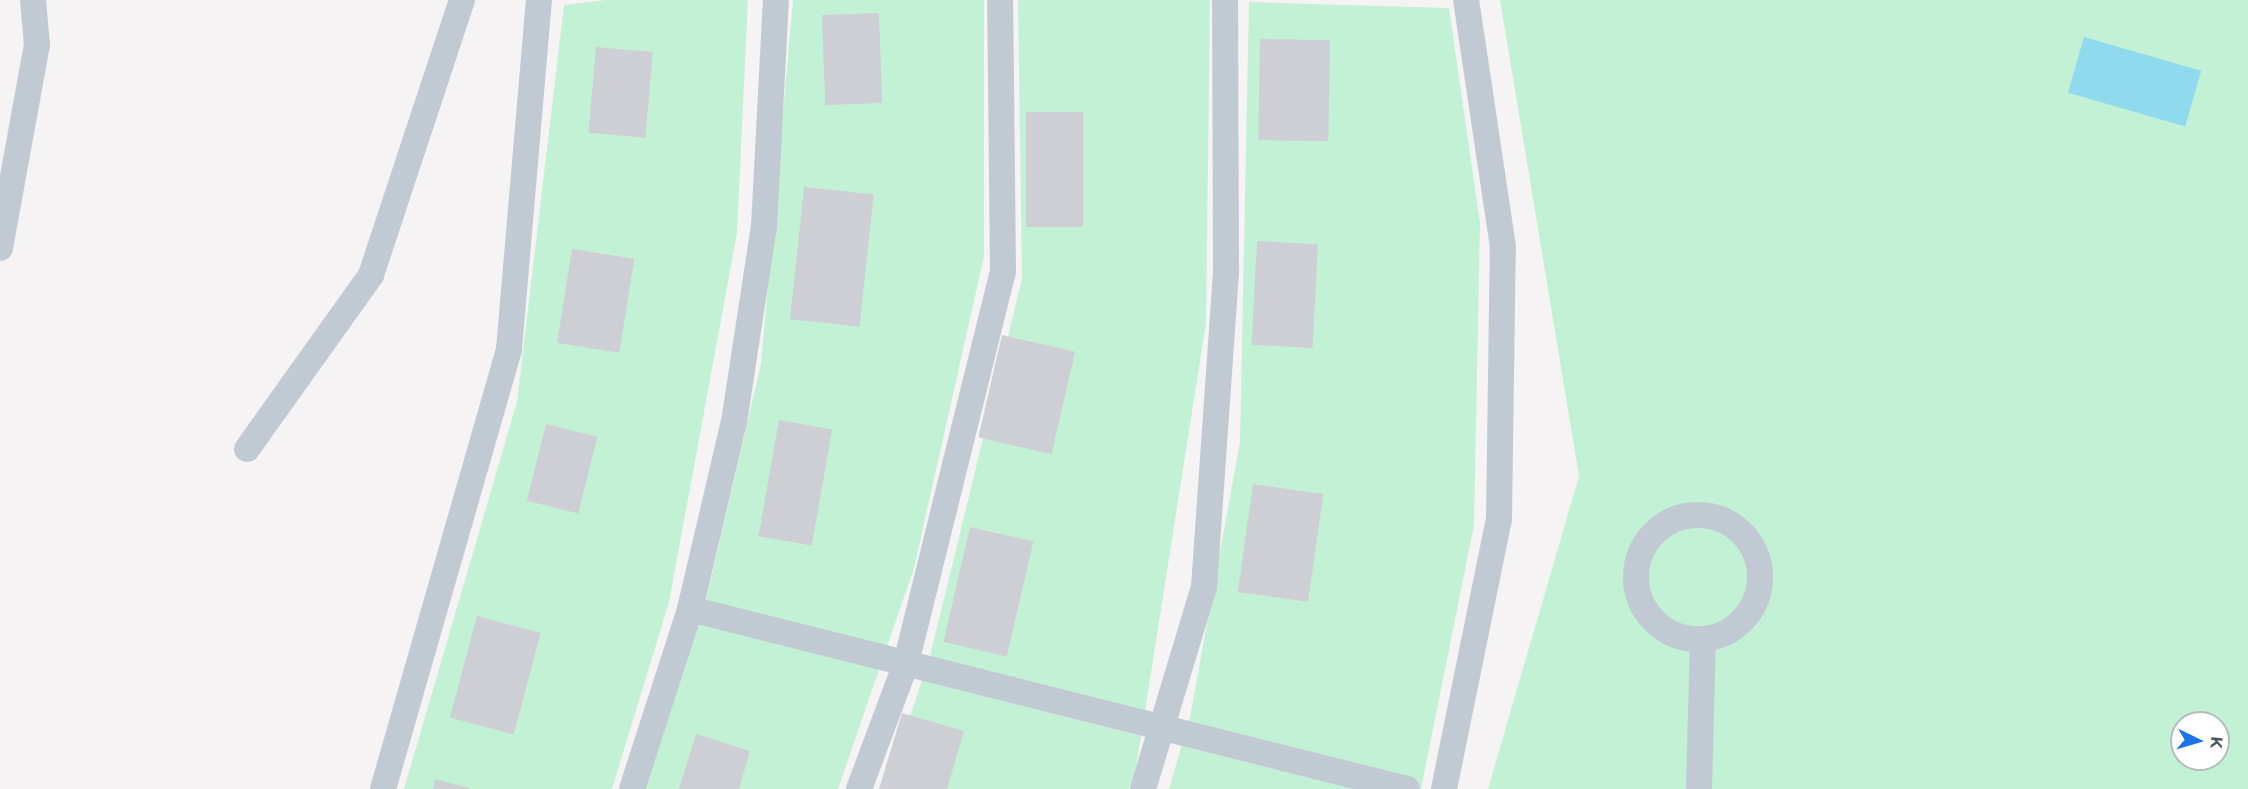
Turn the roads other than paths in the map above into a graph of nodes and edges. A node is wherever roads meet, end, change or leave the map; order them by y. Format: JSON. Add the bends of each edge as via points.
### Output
{"nodes":[{"id":1,"x":33,"y":0,"type":"edge"},
{"id":2,"x":462,"y":0,"type":"edge"},
{"id":3,"x":539,"y":0,"type":"edge"},
{"id":4,"x":776,"y":0,"type":"edge"},
{"id":5,"x":1000,"y":0,"type":"edge"},
{"id":6,"x":1225,"y":0,"type":"edge"},
{"id":7,"x":1466,"y":0,"type":"edge"},
{"id":8,"x":0,"y":248,"type":"edge"},
{"id":9,"x":247,"y":449,"type":"dead end"},
{"id":10,"x":690,"y":609,"type":"junction"},
{"id":11,"x":1703,"y":640,"type":"junction"},
{"id":12,"x":906,"y":663,"type":"junction"},
{"id":13,"x":1161,"y":728,"type":"junction"},
{"id":14,"x":383,"y":789,"type":"edge"},
{"id":15,"x":632,"y":789,"type":"edge"},
{"id":16,"x":859,"y":789,"type":"edge"},
{"id":17,"x":1143,"y":789,"type":"edge"},
{"id":18,"x":1407,"y":789,"type":"edge"},
{"id":19,"x":1444,"y":789,"type":"edge"},
{"id":20,"x":1699,"y":789,"type":"edge"}],
"edges":[{"from":1,"to":8,"type":"street","via":[[37,45]]},
{"from":2,"to":9,"type":"street","via":[[371,275]]},
{"from":3,"to":14,"type":"street","via":[[509,350]]},
{"from":4,"to":10,"type":"street","via":[[764,227],[734,422]]},
{"from":5,"to":12,"type":"street","via":[[1003,272]]},
{"from":6,"to":13,"type":"street","via":[[1226,273],[1204,587]]},
{"from":7,"to":19,"type":"street","via":[[1503,247],[1499,519]]},
{"from":10,"to":12,"type":"street"},
{"from":10,"to":15,"type":"street"},
{"from":11,"to":11,"type":"street","via":[[1740,624],[1760,589],[1760,568],[1754,549],[1742,532],[1725,520],[1705,514],[1684,515],[1665,523],[1638,556],[1638,598],[1648,616],[1663,630],[1682,638]]},
{"from":11,"to":20,"type":"street"},
{"from":12,"to":13,"type":"street"},
{"from":12,"to":16,"type":"street"},
{"from":13,"to":17,"type":"street"},
{"from":13,"to":18,"type":"street"}]}
